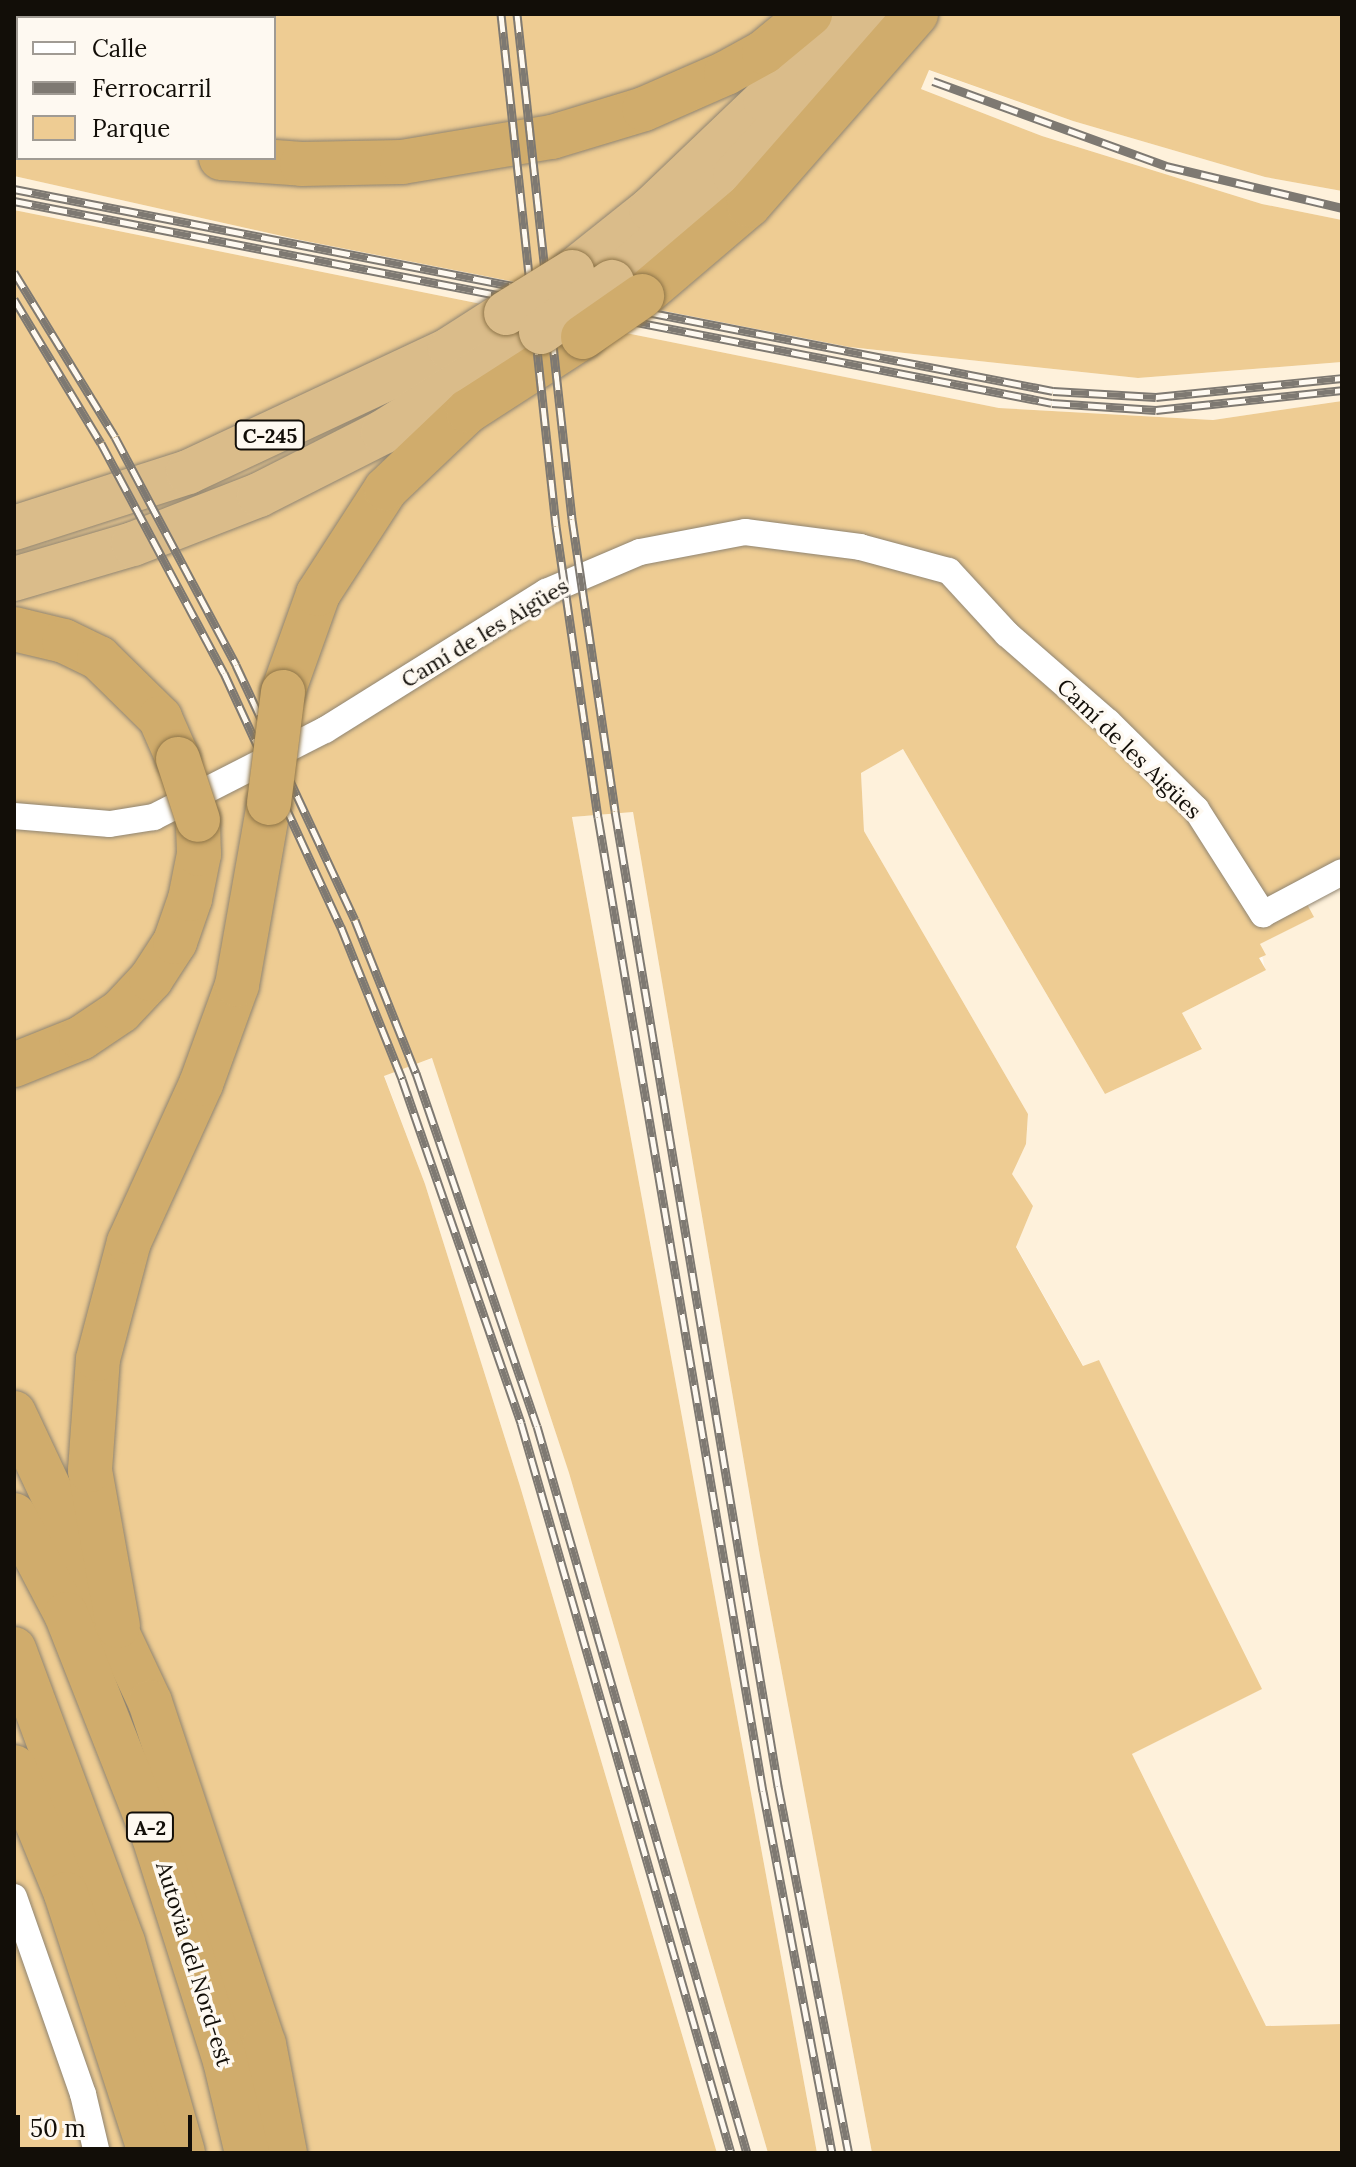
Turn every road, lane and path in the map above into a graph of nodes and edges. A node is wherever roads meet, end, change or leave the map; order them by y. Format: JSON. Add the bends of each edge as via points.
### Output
{"nodes":[{"id":1,"x":810,"y":14,"type":"edge"},
{"id":2,"x":836,"y":14,"type":"edge"},
{"id":3,"x":881,"y":14,"type":"edge"},
{"id":4,"x":916,"y":14,"type":"edge"},
{"id":5,"x":248,"y":160,"type":"edge"},
{"id":6,"x":609,"y":283,"type":"junction"},
{"id":7,"x":543,"y":327,"type":"junction"},
{"id":8,"x":14,"y":528,"type":"edge"},
{"id":9,"x":14,"y":579,"type":"edge"},
{"id":10,"x":14,"y":629,"type":"edge"},
{"id":11,"x":14,"y":816,"type":"edge"},
{"id":12,"x":1342,"y":872,"type":"edge"},
{"id":13,"x":14,"y":1065,"type":"edge"},
{"id":14,"x":14,"y":1413,"type":"edge"},
{"id":15,"x":14,"y":1515,"type":"edge"},
{"id":16,"x":118,"y":1626,"type":"junction"},
{"id":17,"x":14,"y":1649,"type":"edge"},
{"id":18,"x":14,"y":1767,"type":"edge"},
{"id":19,"x":16,"y":1902,"type":"edge"},
{"id":20,"x":97,"y":2153,"type":"edge"},
{"id":21,"x":150,"y":2153,"type":"edge"},
{"id":22,"x":183,"y":2153,"type":"edge"},
{"id":23,"x":247,"y":2153,"type":"edge"},
{"id":24,"x":285,"y":2153,"type":"edge"}],
"edges":[{"from":1,"to":5,"type":"highway","via":[[764,52],[726,73],[644,109],[552,137],[402,162]]},
{"from":2,"to":6,"type":"highway","number":"C-245","via":[[765,100],[651,209]]},
{"from":3,"to":6,"type":"highway","number":"C-245","via":[[735,175]]},
{"from":4,"to":6,"type":"highway","via":[[749,205]]},
{"from":6,"to":7,"type":"highway","bridge":true},
{"from":6,"to":7,"type":"highway","number":"C-245","bridge":true},
{"from":7,"to":8,"type":"highway","number":"C-245","via":[[450,349],[188,472]]},
{"from":7,"to":9,"type":"highway","number":"C-245","via":[[383,432],[259,495],[133,544]]},
{"from":7,"to":16,"type":"highway","bridge":true,"via":[[468,411],[386,489],[318,594],[283,692],[251,925],[228,1015],[129,1242],[98,1359],[90,1470]]},
{"from":10,"to":13,"type":"highway","bridge":true,"via":[[64,641],[99,658],[160,718],[198,820],[199,854],[175,942],[151,979],[121,1011],[81,1038]]},
{"from":11,"to":12,"type":"street","name":"Camí de les Aigües","via":[[110,824],[154,817],[325,730],[546,592],[640,552],[745,532],[860,547],[949,571],[1007,634],[1108,722],[1196,809],[1263,914]]},
{"from":14,"to":16,"type":"highway"},
{"from":15,"to":23,"type":"highway","name":"Autovia del Nord-est","number":"A-2","via":[[66,1614],[154,1837],[225,2061]]},
{"from":16,"to":24,"type":"highway","via":[[150,1702],[264,2044]]},
{"from":17,"to":22,"type":"highway","via":[[123,1942]]},
{"from":18,"to":21,"type":"highway","via":[[66,1894]]},
{"from":19,"to":20,"type":"street","via":[[83,2094]]}]}
